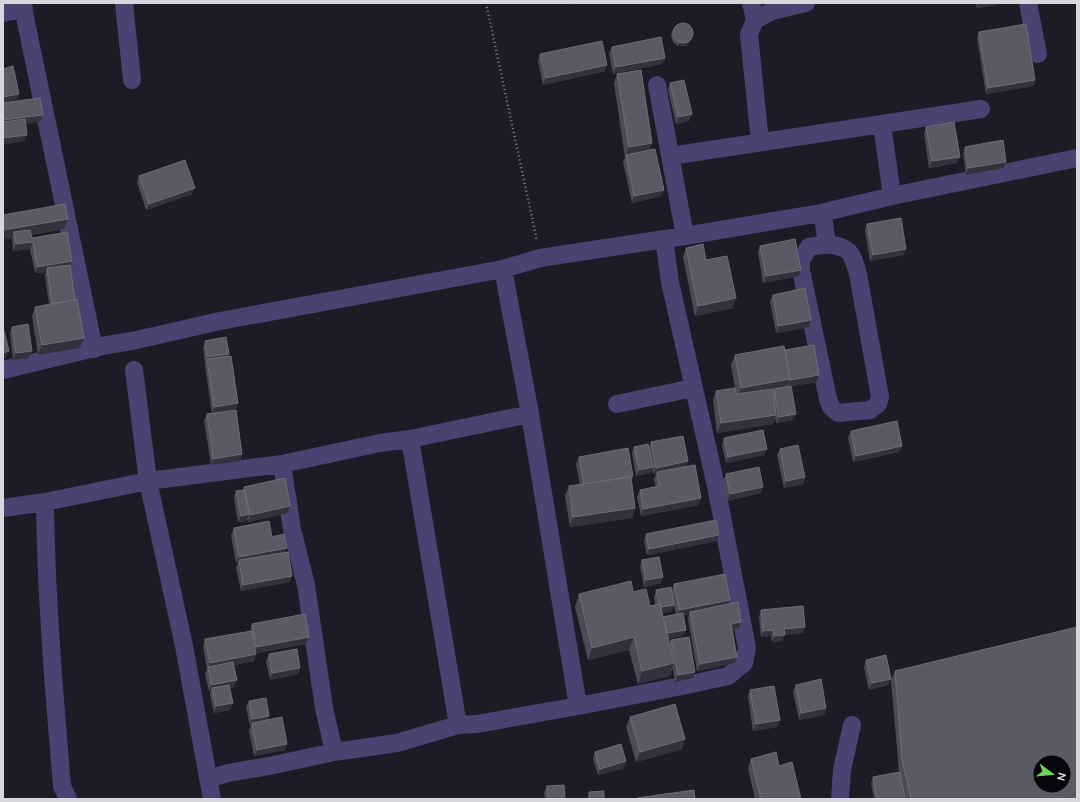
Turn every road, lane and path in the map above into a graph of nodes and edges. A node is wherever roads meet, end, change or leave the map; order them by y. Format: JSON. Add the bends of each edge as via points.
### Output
{"nodes":[{"id":1,"x":124,"y":3,"type":"edge"},
{"id":2,"x":486,"y":3,"type":"edge"},
{"id":3,"x":806,"y":3,"type":"edge"},
{"id":4,"x":1028,"y":3,"type":"edge"},
{"id":5,"x":23,"y":6,"type":"edge"},
{"id":6,"x":753,"y":11,"type":"edge"},
{"id":7,"x":3,"y":13,"type":"edge"},
{"id":8,"x":1038,"y":54,"type":"dead end"},
{"id":9,"x":132,"y":80,"type":"dead end"},
{"id":10,"x":657,"y":85,"type":"dead end"},
{"id":11,"x":981,"y":109,"type":"dead end"},
{"id":12,"x":882,"y":124,"type":"junction"},
{"id":13,"x":760,"y":142,"type":"junction"},
{"id":14,"x":670,"y":156,"type":"junction"},
{"id":15,"x":1077,"y":158,"type":"edge"},
{"id":16,"x":892,"y":196,"type":"junction"},
{"id":17,"x":821,"y":213,"type":"junction"},
{"id":18,"x":685,"y":236,"type":"junction"},
{"id":19,"x":664,"y":239,"type":"junction"},
{"id":20,"x":827,"y":244,"type":"junction"},
{"id":21,"x":540,"y":258,"type":"junction"},
{"id":22,"x":503,"y":269,"type":"junction"},
{"id":23,"x":94,"y":349,"type":"junction"},
{"id":24,"x":3,"y":370,"type":"edge"},
{"id":25,"x":134,"y":370,"type":"dead end"},
{"id":26,"x":693,"y":388,"type":"junction"},
{"id":27,"x":617,"y":404,"type":"dead end"},
{"id":28,"x":530,"y":414,"type":"junction"},
{"id":29,"x":410,"y":439,"type":"junction"},
{"id":30,"x":282,"y":464,"type":"junction"},
{"id":31,"x":148,"y":481,"type":"junction"},
{"id":32,"x":45,"y":502,"type":"junction"},
{"id":33,"x":3,"y":508,"type":"edge"},
{"id":34,"x":578,"y":706,"type":"junction"},
{"id":35,"x":458,"y":725,"type":"junction"},
{"id":36,"x":852,"y":725,"type":"dead end"},
{"id":37,"x":334,"y":752,"type":"junction"},
{"id":38,"x":208,"y":779,"type":"junction"},
{"id":39,"x":68,"y":799,"type":"edge"},
{"id":40,"x":212,"y":799,"type":"edge"},
{"id":41,"x":840,"y":799,"type":"edge"}],
"edges":[{"from":1,"to":9,"type":"street"},
{"from":2,"to":21,"type":"path"},
{"from":3,"to":6,"type":"street","via":[[772,11]]},
{"from":4,"to":8,"type":"street"},
{"from":5,"to":7,"type":"street"},
{"from":5,"to":23,"type":"street"},
{"from":6,"to":13,"type":"street","via":[[749,34]]},
{"from":10,"to":14,"type":"street"},
{"from":11,"to":12,"type":"street"},
{"from":12,"to":13,"type":"street"},
{"from":12,"to":16,"type":"street"},
{"from":13,"to":14,"type":"street"},
{"from":14,"to":18,"type":"street"},
{"from":15,"to":16,"type":"street"},
{"from":16,"to":17,"type":"street"},
{"from":17,"to":18,"type":"street"},
{"from":17,"to":20,"type":"street"},
{"from":18,"to":19,"type":"street"},
{"from":19,"to":21,"type":"street"},
{"from":19,"to":26,"type":"street","via":[[670,282]]},
{"from":20,"to":20,"type":"street","via":[[842,246],[852,255],[858,274],[880,397],[878,404],[870,410],[838,412],[831,407],[828,399],[801,270],[801,260],[808,247]]},
{"from":21,"to":22,"type":"street"},
{"from":22,"to":23,"type":"street","via":[[227,320]]},
{"from":22,"to":28,"type":"street"},
{"from":23,"to":24,"type":"street"},
{"from":25,"to":31,"type":"street"},
{"from":26,"to":27,"type":"street"},
{"from":26,"to":34,"type":"street","via":[[716,486],[747,648],[744,663],[728,676]]},
{"from":28,"to":29,"type":"street"},
{"from":28,"to":34,"type":"street"},
{"from":29,"to":30,"type":"street"},
{"from":29,"to":35,"type":"street"},
{"from":30,"to":31,"type":"street"},
{"from":30,"to":37,"type":"street","via":[[292,529],[306,586],[324,708]]},
{"from":31,"to":32,"type":"street"},
{"from":31,"to":38,"type":"street","via":[[184,646]]},
{"from":32,"to":33,"type":"street"},
{"from":32,"to":39,"type":"street","via":[[45,548],[54,693],[62,786]]},
{"from":34,"to":35,"type":"street"},
{"from":35,"to":37,"type":"street","via":[[397,743]]},
{"from":36,"to":41,"type":"street","via":[[842,770]]},
{"from":37,"to":38,"type":"street"},
{"from":38,"to":40,"type":"street"}]}
